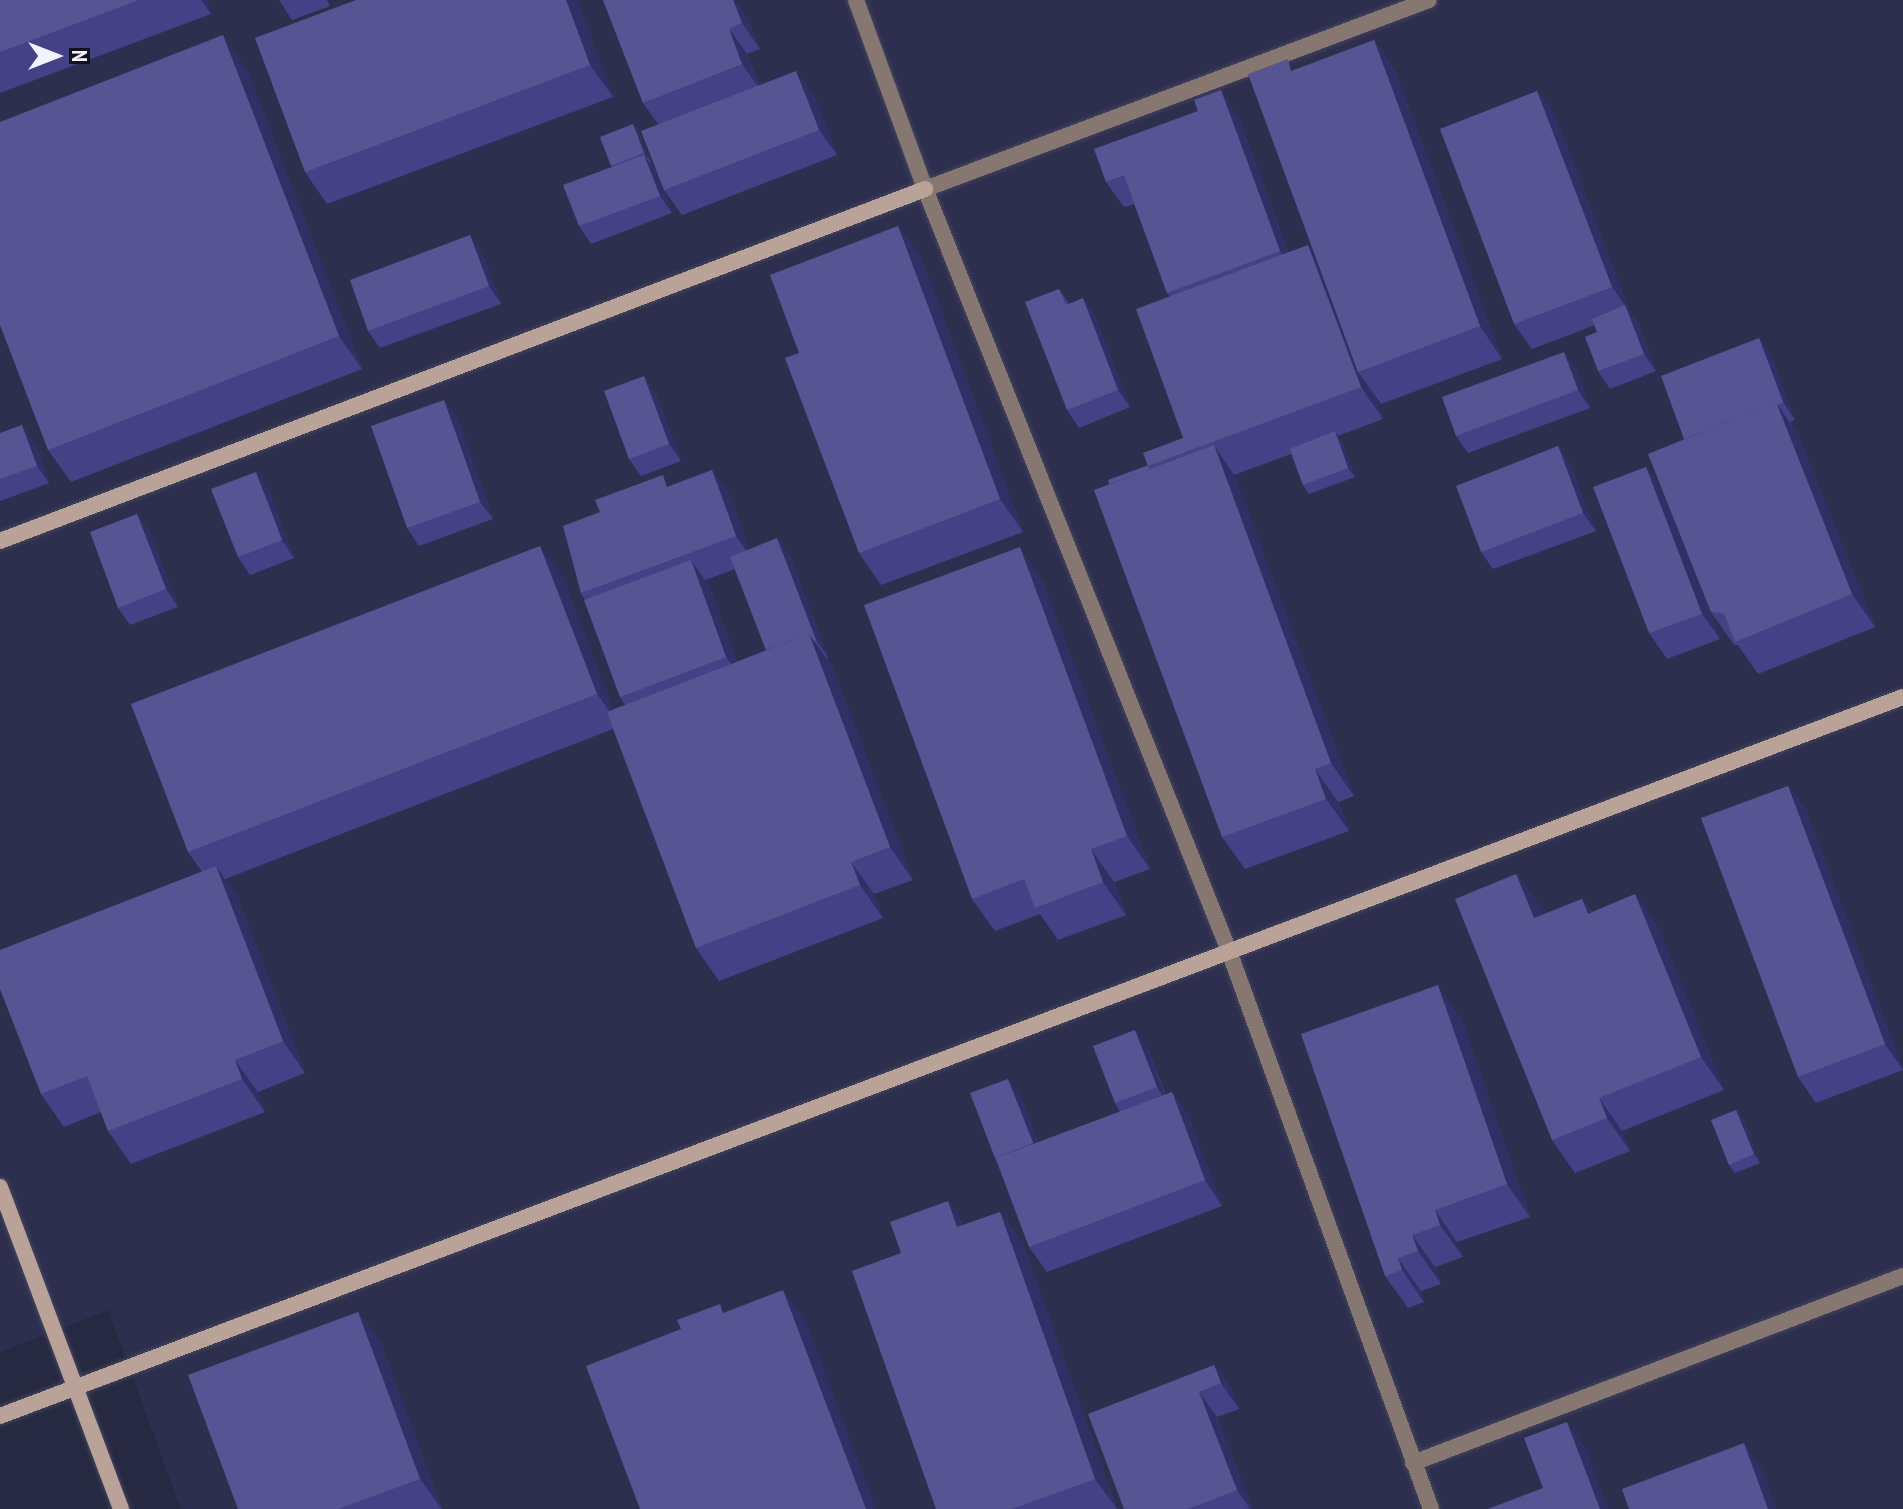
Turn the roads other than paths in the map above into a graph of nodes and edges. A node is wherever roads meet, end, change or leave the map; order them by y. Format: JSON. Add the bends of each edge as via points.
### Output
{"nodes":[{"id":1,"x":856,"y":0,"type":"edge"},
{"id":2,"x":1429,"y":0,"type":"edge"},
{"id":3,"x":925,"y":189,"type":"junction"},
{"id":4,"x":0,"y":541,"type":"edge"},
{"id":5,"x":1903,"y":697,"type":"edge"},
{"id":6,"x":1229,"y":951,"type":"junction"},
{"id":7,"x":0,"y":1187,"type":"edge"},
{"id":8,"x":1903,"y":1276,"type":"edge"},
{"id":9,"x":75,"y":1389,"type":"junction"},
{"id":10,"x":0,"y":1416,"type":"edge"},
{"id":11,"x":1413,"y":1463,"type":"junction"},
{"id":12,"x":121,"y":1509,"type":"edge"},
{"id":13,"x":1431,"y":1509,"type":"edge"}],
"edges":[{"from":1,"to":3,"type":"street"},
{"from":2,"to":3,"type":"street"},
{"from":3,"to":4,"type":"street"},
{"from":3,"to":6,"type":"street"},
{"from":5,"to":6,"type":"street"},
{"from":6,"to":9,"type":"street"},
{"from":6,"to":11,"type":"street"},
{"from":7,"to":9,"type":"street"},
{"from":8,"to":11,"type":"street"},
{"from":9,"to":10,"type":"street"},
{"from":9,"to":12,"type":"street"},
{"from":11,"to":13,"type":"street"}]}
